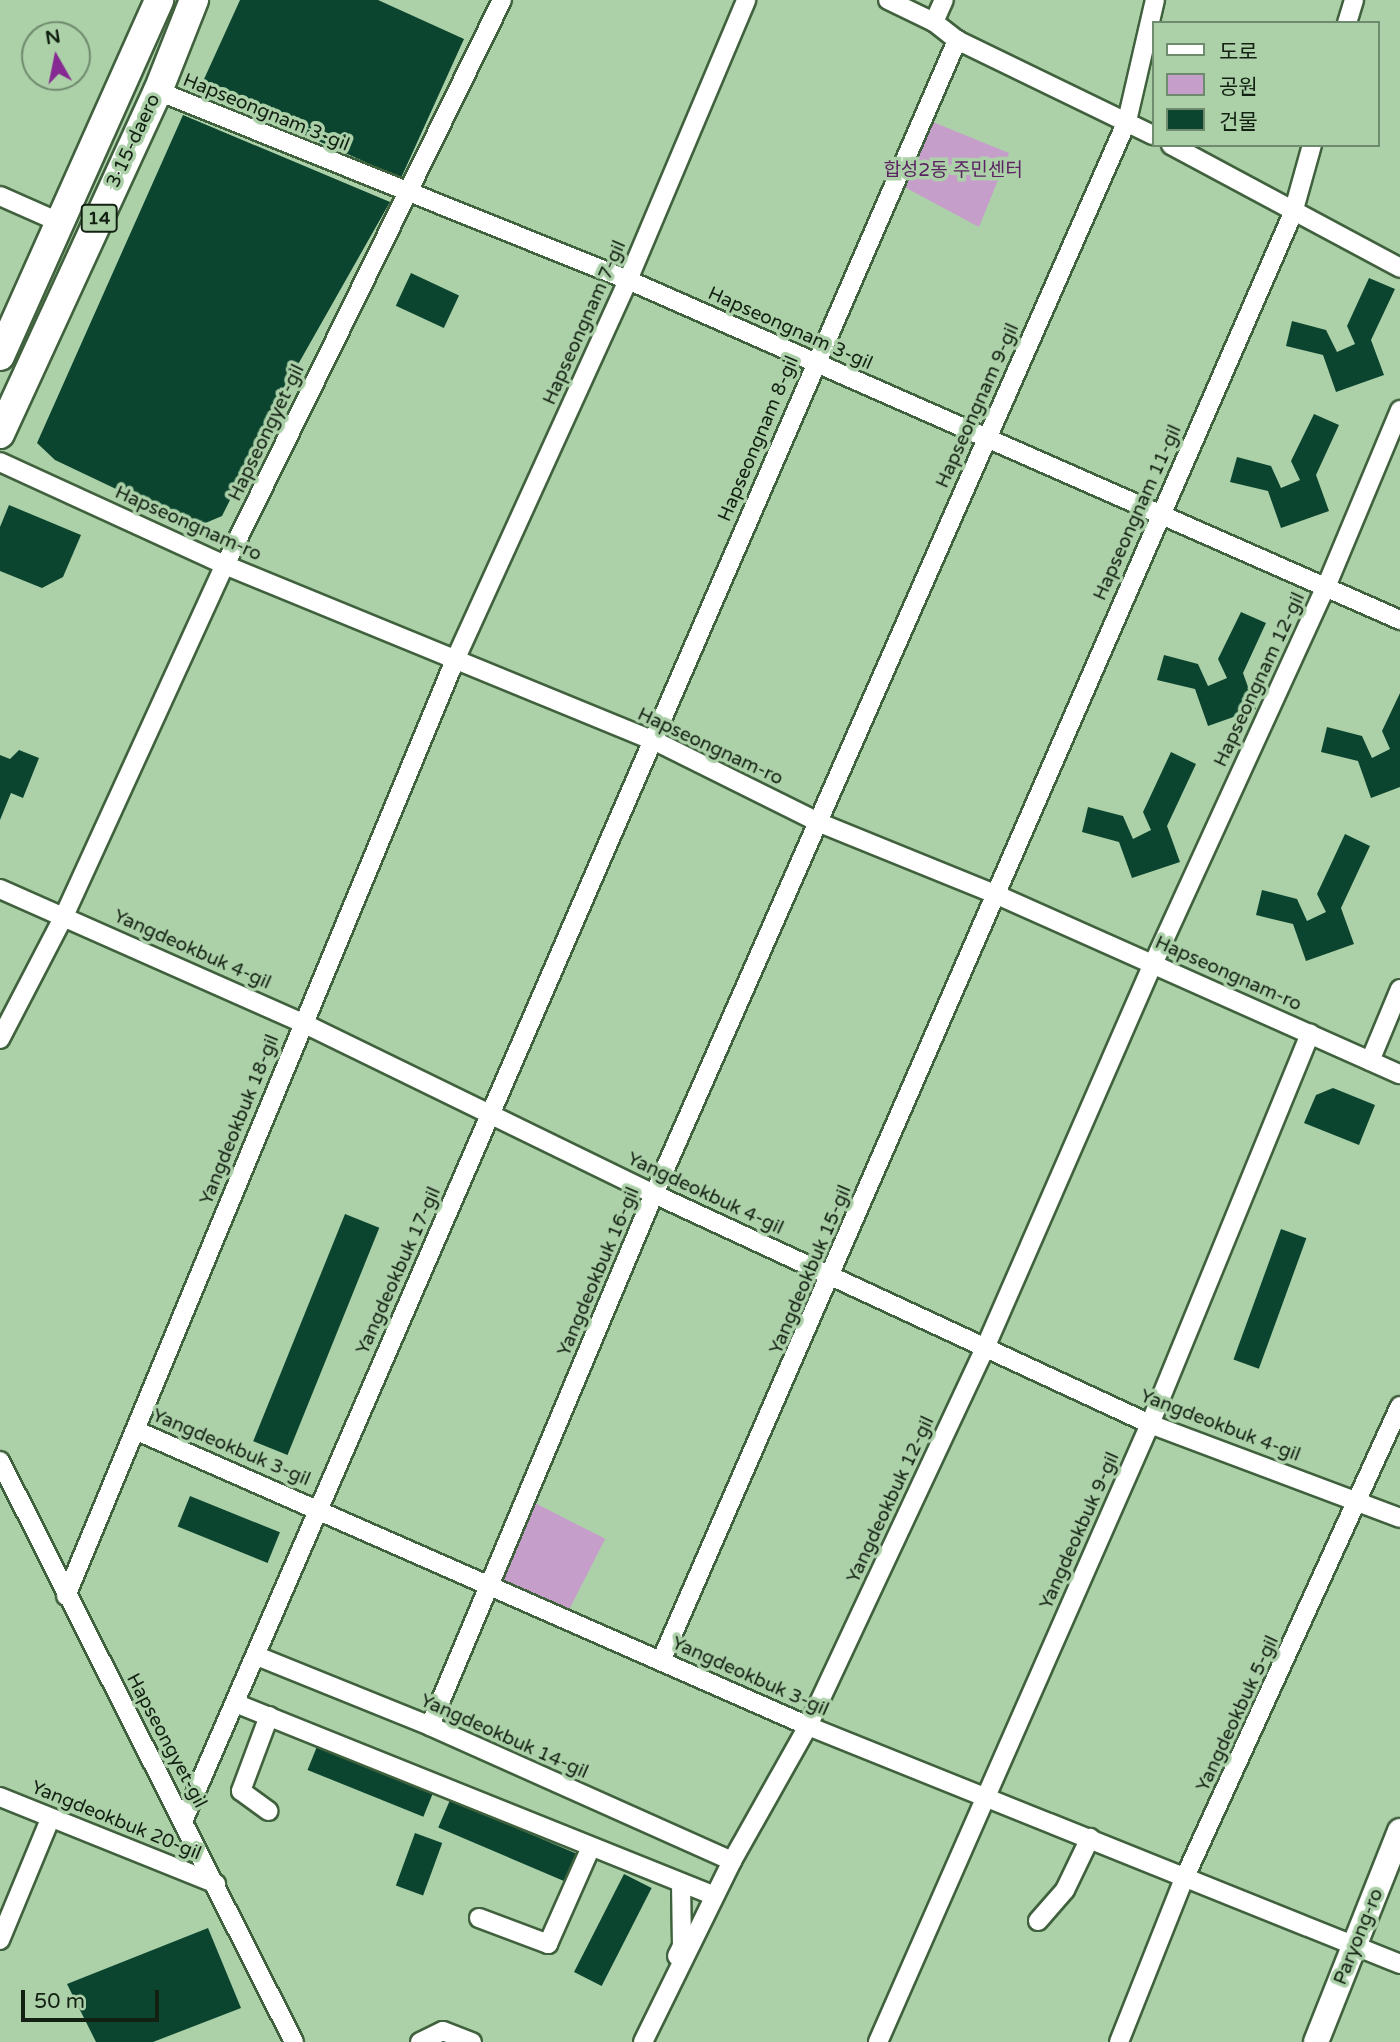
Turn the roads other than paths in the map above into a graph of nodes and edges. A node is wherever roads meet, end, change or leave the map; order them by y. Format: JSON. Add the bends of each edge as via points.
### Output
{"nodes":[{"id":1,"x":159,"y":0,"type":"edge"},
{"id":2,"x":194,"y":0,"type":"edge"},
{"id":3,"x":502,"y":0,"type":"edge"},
{"id":4,"x":746,"y":0,"type":"edge"},
{"id":5,"x":887,"y":0,"type":"edge"},
{"id":6,"x":944,"y":0,"type":"edge"},
{"id":7,"x":1155,"y":0,"type":"edge"},
{"id":8,"x":1354,"y":0,"type":"edge"},
{"id":9,"x":1349,"y":21,"type":"edge"},
{"id":10,"x":934,"y":22,"type":"junction"},
{"id":11,"x":957,"y":40,"type":"junction"},
{"id":12,"x":158,"y":91,"type":"junction"},
{"id":13,"x":1127,"y":121,"type":"junction"},
{"id":14,"x":1152,"y":134,"type":"edge"},
{"id":15,"x":1175,"y":147,"type":"edge"},
{"id":16,"x":1311,"y":147,"type":"edge"},
{"id":17,"x":408,"y":194,"type":"junction"},
{"id":18,"x":0,"y":196,"type":"edge"},
{"id":19,"x":1293,"y":213,"type":"junction"},
{"id":20,"x":59,"y":222,"type":"junction"},
{"id":21,"x":1400,"y":268,"type":"edge"},
{"id":22,"x":628,"y":280,"type":"junction"},
{"id":23,"x":0,"y":356,"type":"edge"},
{"id":24,"x":814,"y":364,"type":"junction"},
{"id":25,"x":1400,"y":410,"type":"edge"},
{"id":26,"x":0,"y":434,"type":"edge"},
{"id":27,"x":987,"y":438,"type":"junction"},
{"id":28,"x":0,"y":462,"type":"edge"},
{"id":29,"x":1160,"y":514,"type":"junction"},
{"id":30,"x":225,"y":565,"type":"junction"},
{"id":31,"x":1326,"y":587,"type":"junction"},
{"id":32,"x":1400,"y":621,"type":"edge"},
{"id":33,"x":455,"y":660,"type":"junction"},
{"id":34,"x":655,"y":741,"type":"junction"},
{"id":35,"x":820,"y":823,"type":"junction"},
{"id":36,"x":0,"y":889,"type":"edge"},
{"id":37,"x":995,"y":894,"type":"junction"},
{"id":38,"x":64,"y":916,"type":"junction"},
{"id":39,"x":1153,"y":964,"type":"junction"},
{"id":40,"x":1400,"y":989,"type":"edge"},
{"id":41,"x":303,"y":1023,"type":"junction"},
{"id":42,"x":1310,"y":1033,"type":"junction"},
{"id":43,"x":0,"y":1039,"type":"edge"},
{"id":44,"x":1370,"y":1061,"type":"junction"},
{"id":45,"x":1400,"y":1074,"type":"edge"},
{"id":46,"x":492,"y":1114,"type":"junction"},
{"id":47,"x":654,"y":1194,"type":"junction"},
{"id":48,"x":832,"y":1277,"type":"junction"},
{"id":49,"x":985,"y":1348,"type":"junction"},
{"id":50,"x":1400,"y":1406,"type":"edge"},
{"id":51,"x":1150,"y":1424,"type":"junction"},
{"id":52,"x":135,"y":1430,"type":"junction"},
{"id":53,"x":0,"y":1461,"type":"edge"},
{"id":54,"x":1360,"y":1500,"type":"junction"},
{"id":55,"x":316,"y":1507,"type":"junction"},
{"id":56,"x":1400,"y":1518,"type":"edge"},
{"id":57,"x":488,"y":1585,"type":"junction"},
{"id":58,"x":66,"y":1596,"type":"junction"},
{"id":59,"x":257,"y":1656,"type":"junction"},
{"id":60,"x":662,"y":1661,"type":"junction"},
{"id":61,"x":235,"y":1703,"type":"junction"},
{"id":62,"x":269,"y":1716,"type":"junction"},
{"id":63,"x":430,"y":1726,"type":"junction"},
{"id":64,"x":808,"y":1726,"type":"junction"},
{"id":65,"x":986,"y":1796,"type":"junction"},
{"id":66,"x":0,"y":1797,"type":"edge"},
{"id":67,"x":269,"y":1811,"type":"dead end"},
{"id":68,"x":50,"y":1819,"type":"junction"},
{"id":69,"x":184,"y":1819,"type":"junction"},
{"id":70,"x":1400,"y":1831,"type":"edge"},
{"id":71,"x":1090,"y":1839,"type":"junction"},
{"id":72,"x":591,"y":1847,"type":"junction"},
{"id":73,"x":732,"y":1861,"type":"junction"},
{"id":74,"x":1184,"y":1879,"type":"junction"},
{"id":75,"x":216,"y":1884,"type":"junction"},
{"id":76,"x":681,"y":1884,"type":"junction"},
{"id":77,"x":715,"y":1896,"type":"junction"},
{"id":78,"x":479,"y":1918,"type":"dead end"},
{"id":79,"x":1038,"y":1921,"type":"dead end"},
{"id":80,"x":0,"y":1940,"type":"edge"},
{"id":81,"x":1355,"y":1947,"type":"junction"},
{"id":82,"x":1400,"y":1964,"type":"edge"},
{"id":83,"x":645,"y":2014,"type":"dead end"},
{"id":84,"x":294,"y":2042,"type":"edge"},
{"id":85,"x":420,"y":2042,"type":"edge"},
{"id":86,"x":472,"y":2042,"type":"edge"},
{"id":87,"x":643,"y":2042,"type":"edge"},
{"id":88,"x":878,"y":2042,"type":"edge"},
{"id":89,"x":1119,"y":2042,"type":"edge"},
{"id":90,"x":1316,"y":2042,"type":"edge"}],
"edges":[{"from":1,"to":20,"type":"main road","name":"3·15-daero","number":"14"},
{"from":2,"to":12,"type":"main road","name":"3·15-daero","number":"14"},
{"from":3,"to":17,"type":"street","name":"Hapseongyet-gil"},
{"from":4,"to":22,"type":"street","name":"Hapseongnam 7-gil"},
{"from":5,"to":10,"type":"street"},
{"from":6,"to":10,"type":"street"},
{"from":7,"to":13,"type":"street","name":"Hapseongnam 9-gil"},
{"from":8,"to":9,"type":"street"},
{"from":10,"to":11,"type":"street"},
{"from":11,"to":13,"type":"street"},
{"from":11,"to":24,"type":"street","name":"Hapseongnam 8-gil"},
{"from":12,"to":17,"type":"street","name":"Hapseongnam 3-gil"},
{"from":12,"to":26,"type":"main road","name":"3·15-daero","number":"14"},
{"from":13,"to":14,"type":"street"},
{"from":13,"to":27,"type":"street","name":"Hapseongnam 9-gil"},
{"from":15,"to":19,"type":"street"},
{"from":16,"to":19,"type":"street","name":"Hapseongnam 11-gil"},
{"from":17,"to":22,"type":"street","name":"Hapseongnam 3-gil"},
{"from":17,"to":30,"type":"street","name":"Hapseongyet-gil"},
{"from":18,"to":20,"type":"street"},
{"from":19,"to":21,"type":"street"},
{"from":19,"to":29,"type":"street","name":"Hapseongnam 11-gil"},
{"from":20,"to":23,"type":"main road","name":"3·15-daero","number":"14"},
{"from":22,"to":24,"type":"street","name":"Hapseongnam 3-gil"},
{"from":22,"to":33,"type":"street","name":"Hapseongnam 7-gil"},
{"from":24,"to":27,"type":"street","name":"Hapseongnam 3-gil"},
{"from":24,"to":34,"type":"street","name":"Hapseongnam 8-gil"},
{"from":25,"to":31,"type":"street","name":"Hapseongnam 12-gil"},
{"from":27,"to":29,"type":"street","name":"Hapseongnam 3-gil"},
{"from":27,"to":35,"type":"street","name":"Hapseongnam 9-gil"},
{"from":28,"to":30,"type":"street","name":"Hapseongnam-ro"},
{"from":29,"to":31,"type":"street","name":"Hapseongnam 3-gil"},
{"from":29,"to":37,"type":"street","name":"Hapseongnam 11-gil"},
{"from":30,"to":33,"type":"street","name":"Hapseongnam-ro"},
{"from":30,"to":38,"type":"street","name":"Hapseongyet-gil"},
{"from":31,"to":32,"type":"street","name":"Hapseongnam 3-gil"},
{"from":31,"to":39,"type":"street","name":"Hapseongnam 12-gil"},
{"from":33,"to":34,"type":"street","name":"Hapseongnam-ro"},
{"from":33,"to":41,"type":"street","name":"Yangdeokbuk 18-gil"},
{"from":34,"to":35,"type":"street","name":"Hapseongnam-ro"},
{"from":34,"to":46,"type":"street","name":"Yangdeokbuk 17-gil"},
{"from":35,"to":37,"type":"street","name":"Hapseongnam-ro"},
{"from":35,"to":47,"type":"street","name":"Yangdeokbuk 16-gil"},
{"from":36,"to":38,"type":"street","name":"Yangdeokbuk 4-gil"},
{"from":37,"to":39,"type":"street","name":"Hapseongnam-ro"},
{"from":37,"to":48,"type":"street","name":"Yangdeokbuk 15-gil"},
{"from":38,"to":41,"type":"street","name":"Yangdeokbuk 4-gil"},
{"from":38,"to":43,"type":"street","name":"Hapseongyet-gil"},
{"from":39,"to":42,"type":"street","name":"Hapseongnam-ro"},
{"from":39,"to":49,"type":"street","name":"Yangdeokbuk 12-gil"},
{"from":40,"to":44,"type":"street"},
{"from":41,"to":46,"type":"street","name":"Yangdeokbuk 4-gil"},
{"from":41,"to":52,"type":"street","name":"Yangdeokbuk 18-gil"},
{"from":42,"to":44,"type":"street","name":"Hapseongnam-ro"},
{"from":42,"to":51,"type":"street","name":"Yangdeokbuk 9-gil"},
{"from":44,"to":45,"type":"street","name":"Hapseongnam-ro"},
{"from":46,"to":47,"type":"street","name":"Yangdeokbuk 4-gil"},
{"from":46,"to":55,"type":"street","name":"Yangdeokbuk 17-gil"},
{"from":47,"to":48,"type":"street","name":"Yangdeokbuk 4-gil"},
{"from":47,"to":57,"type":"street","name":"Yangdeokbuk 16-gil"},
{"from":48,"to":49,"type":"street","name":"Yangdeokbuk 4-gil"},
{"from":48,"to":60,"type":"street","name":"Yangdeokbuk 15-gil"},
{"from":49,"to":51,"type":"street","name":"Yangdeokbuk 4-gil"},
{"from":49,"to":64,"type":"street","name":"Yangdeokbuk 12-gil"},
{"from":50,"to":54,"type":"street","name":"Yangdeokbuk 5-gil"},
{"from":51,"to":54,"type":"street","name":"Yangdeokbuk 4-gil"},
{"from":51,"to":65,"type":"street","name":"Yangdeokbuk 9-gil"},
{"from":52,"to":55,"type":"street","name":"Yangdeokbuk 3-gil"},
{"from":52,"to":58,"type":"street","name":"Yangdeokbuk 18-gil"},
{"from":53,"to":58,"type":"street","name":"Hapseongyet-gil"},
{"from":54,"to":56,"type":"street","name":"Yangdeokbuk 4-gil"},
{"from":54,"to":74,"type":"street","name":"Yangdeokbuk 5-gil"},
{"from":55,"to":57,"type":"street","name":"Yangdeokbuk 3-gil"},
{"from":55,"to":59,"type":"street","name":"Yangdeokbuk 17-gil"},
{"from":57,"to":60,"type":"street","name":"Yangdeokbuk 3-gil"},
{"from":57,"to":63,"type":"street","name":"Yangdeokbuk 16-gil"},
{"from":58,"to":69,"type":"street","name":"Hapseongyet-gil"},
{"from":59,"to":61,"type":"street","name":"Yangdeokbuk 17-gil"},
{"from":59,"to":63,"type":"street","name":"Yangdeokbuk 14-gil"},
{"from":60,"to":64,"type":"street","name":"Yangdeokbuk 3-gil"},
{"from":61,"to":62,"type":"street"},
{"from":61,"to":69,"type":"street","name":"Yangdeokbuk 17-gil"},
{"from":62,"to":67,"type":"street","via":[[241,1791]]},
{"from":62,"to":72,"type":"street"},
{"from":63,"to":73,"type":"street","name":"Yangdeokbuk 14-gil"},
{"from":64,"to":65,"type":"street","name":"Yangdeokbuk 3-gil"},
{"from":64,"to":73,"type":"street","name":"Yangdeokbuk 12-gil"},
{"from":65,"to":71,"type":"street","name":"Yangdeokbuk 3-gil"},
{"from":65,"to":88,"type":"street","name":"Yangdeokbuk 9-gil"},
{"from":66,"to":68,"type":"street","name":"Yangdeokbuk 20-gil"},
{"from":68,"to":75,"type":"street","name":"Yangdeokbuk 20-gil"},
{"from":68,"to":80,"type":"street"},
{"from":69,"to":75,"type":"street","name":"Hapseongyet-gil"},
{"from":70,"to":81,"type":"main road","name":"Paryong-ro"},
{"from":71,"to":74,"type":"street","name":"Yangdeokbuk 3-gil"},
{"from":71,"to":79,"type":"street","via":[[1065,1890]]},
{"from":72,"to":76,"type":"street"},
{"from":72,"to":78,"type":"street","via":[[548,1944]]},
{"from":73,"to":77,"type":"street","name":"Yangdeokbuk 12-gil"},
{"from":74,"to":81,"type":"street","name":"Yangdeokbuk 3-gil"},
{"from":74,"to":89,"type":"street","name":"Yangdeokbuk 5-gil"},
{"from":75,"to":84,"type":"street","name":"Hapseongyet-gil"},
{"from":76,"to":77,"type":"street"},
{"from":76,"to":83,"type":"street","via":[[682,1946]]},
{"from":77,"to":87,"type":"street","name":"Yangdeokbuk 12-gil"},
{"from":81,"to":82,"type":"street","name":"Yangdeokbuk 3-gil"},
{"from":81,"to":90,"type":"main road","name":"Paryong-ro"},
{"from":85,"to":86,"type":"street","via":[[443,2031]]}]}
